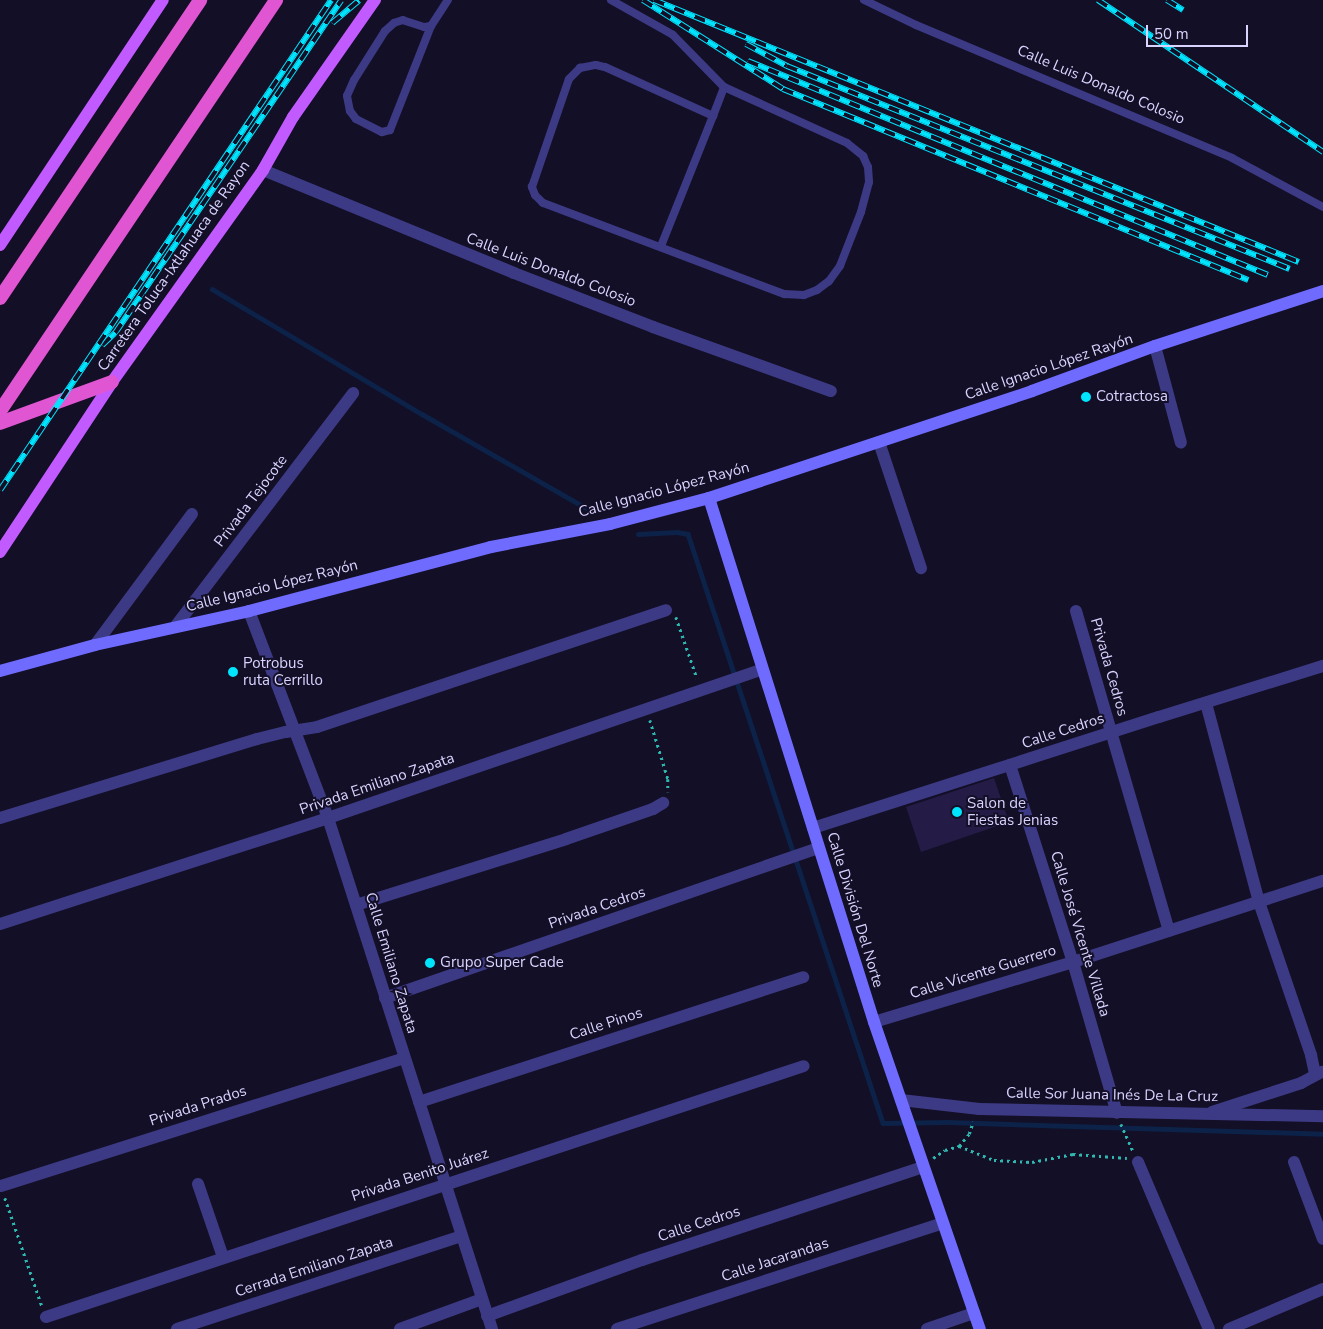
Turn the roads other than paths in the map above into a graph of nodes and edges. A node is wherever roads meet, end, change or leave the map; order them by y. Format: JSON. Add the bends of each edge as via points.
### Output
{"nodes":[{"id":1,"x":163,"y":0,"type":"edge"},
{"id":2,"x":200,"y":0,"type":"edge"},
{"id":3,"x":276,"y":0,"type":"edge"},
{"id":4,"x":376,"y":0,"type":"edge"},
{"id":5,"x":448,"y":0,"type":"edge"},
{"id":6,"x":611,"y":0,"type":"edge"},
{"id":7,"x":864,"y":0,"type":"edge"},
{"id":8,"x":431,"y":26,"type":"junction"},
{"id":9,"x":724,"y":87,"type":"junction"},
{"id":10,"x":713,"y":116,"type":"junction"},
{"id":11,"x":263,"y":170,"type":"junction"},
{"id":12,"x":1323,"y":207,"type":"edge"},
{"id":13,"x":4,"y":230,"type":"edge"},
{"id":14,"x":0,"y":245,"type":"edge"},
{"id":15,"x":661,"y":246,"type":"junction"},
{"id":16,"x":1323,"y":291,"type":"edge"},
{"id":17,"x":1,"y":296,"type":"edge"},
{"id":18,"x":1155,"y":346,"type":"junction"},
{"id":19,"x":112,"y":382,"type":"junction"},
{"id":20,"x":831,"y":391,"type":"dead end"},
{"id":21,"x":353,"y":393,"type":"dead end"},
{"id":22,"x":0,"y":411,"type":"edge"},
{"id":23,"x":0,"y":423,"type":"edge"},
{"id":24,"x":879,"y":442,"type":"junction"},
{"id":25,"x":1182,"y":443,"type":"dead end"},
{"id":26,"x":709,"y":498,"type":"junction"},
{"id":27,"x":192,"y":514,"type":"dead end"},
{"id":28,"x":0,"y":552,"type":"edge"},
{"id":29,"x":921,"y":568,"type":"dead end"},
{"id":30,"x":666,"y":610,"type":"road end"},
{"id":31,"x":249,"y":611,"type":"junction"},
{"id":32,"x":1076,"y":612,"type":"dead end"},
{"id":33,"x":175,"y":628,"type":"junction"},
{"id":34,"x":95,"y":645,"type":"junction"},
{"id":35,"x":1323,"y":666,"type":"edge"},
{"id":36,"x":762,"y":669,"type":"junction"},
{"id":37,"x":0,"y":671,"type":"edge"},
{"id":38,"x":1206,"y":703,"type":"junction"},
{"id":39,"x":296,"y":730,"type":"junction"},
{"id":40,"x":1111,"y":732,"type":"junction"},
{"id":41,"x":1010,"y":765,"type":"junction"},
{"id":42,"x":664,"y":802,"type":"road end"},
{"id":43,"x":0,"y":818,"type":"edge"},
{"id":44,"x":328,"y":818,"type":"junction"},
{"id":45,"x":813,"y":828,"type":"junction"},
{"id":46,"x":813,"y":850,"type":"junction"},
{"id":47,"x":1323,"y":881,"type":"edge"},
{"id":48,"x":1259,"y":902,"type":"junction"},
{"id":49,"x":356,"y":905,"type":"junction"},
{"id":50,"x":0,"y":924,"type":"edge"},
{"id":51,"x":1169,"y":931,"type":"junction"},
{"id":52,"x":1073,"y":962,"type":"junction"},
{"id":53,"x":803,"y":977,"type":"dead end"},
{"id":54,"x":384,"y":998,"type":"junction"},
{"id":55,"x":874,"y":1022,"type":"junction"},
{"id":56,"x":404,"y":1058,"type":"junction"},
{"id":57,"x":804,"y":1066,"type":"dead end"},
{"id":58,"x":1319,"y":1072,"type":"edge"},
{"id":59,"x":900,"y":1100,"type":"junction"},
{"id":60,"x":419,"y":1102,"type":"junction"},
{"id":61,"x":1212,"y":1112,"type":"junction"},
{"id":62,"x":1323,"y":1116,"type":"edge"},
{"id":63,"x":1118,"y":1117,"type":"junction"},
{"id":64,"x":1138,"y":1162,"type":"road end"},
{"id":65,"x":1294,"y":1162,"type":"dead end"},
{"id":66,"x":923,"y":1167,"type":"junction"},
{"id":67,"x":198,"y":1184,"type":"dead end"},
{"id":68,"x":444,"y":1184,"type":"junction"},
{"id":69,"x":1,"y":1186,"type":"edge"},
{"id":70,"x":943,"y":1223,"type":"junction"},
{"id":71,"x":461,"y":1236,"type":"junction"},
{"id":72,"x":1323,"y":1239,"type":"edge"},
{"id":73,"x":223,"y":1258,"type":"junction"},
{"id":74,"x":1323,"y":1289,"type":"edge"},
{"id":75,"x":482,"y":1299,"type":"junction"},
{"id":76,"x":974,"y":1313,"type":"junction"},
{"id":77,"x":487,"y":1316,"type":"junction"},
{"id":78,"x":46,"y":1318,"type":"road end"},
{"id":79,"x":177,"y":1329,"type":"edge"},
{"id":80,"x":400,"y":1329,"type":"edge"},
{"id":81,"x":492,"y":1329,"type":"edge"},
{"id":82,"x":617,"y":1329,"type":"edge"},
{"id":83,"x":926,"y":1329,"type":"edge"},
{"id":84,"x":980,"y":1329,"type":"edge"},
{"id":85,"x":1209,"y":1329,"type":"edge"},
{"id":86,"x":1229,"y":1329,"type":"edge"}],
"edges":[{"from":1,"to":13,"type":"main road"},
{"from":2,"to":17,"type":"highway"},
{"from":3,"to":22,"type":"highway"},
{"from":4,"to":11,"type":"main road","name":"Carretera Toluca-Ixtlahuaca de Rayon","via":[[293,117]]},
{"from":5,"to":8,"type":"lane"},
{"from":6,"to":9,"type":"lane","via":[[673,35]]},
{"from":7,"to":12,"type":"lane","name":"Calle Luis Donaldo Colosio","via":[[1232,158]]},
{"from":8,"to":8,"type":"lane","via":[[403,20],[385,31],[347,96],[350,111],[356,119],[382,132],[390,130]]},
{"from":9,"to":10,"type":"lane"},
{"from":9,"to":15,"type":"lane","via":[[847,143],[863,156],[869,182],[845,255],[829,281],[817,290],[795,296]]},
{"from":10,"to":15,"type":"lane"},
{"from":10,"to":15,"type":"lane","via":[[605,67],[580,68],[568,79],[532,187],[535,195],[542,203]]},
{"from":11,"to":19,"type":"main road","name":"Carretera Toluca-Ixtlahuaca de Rayon"},
{"from":11,"to":20,"type":"street","name":"Calle Luis Donaldo Colosio","via":[[514,274]]},
{"from":13,"to":14,"type":"main road"},
{"from":16,"to":18,"type":"main road","name":"Calle Ignacio López Rayón"},
{"from":18,"to":24,"type":"main road","name":"Calle Ignacio López Rayón"},
{"from":18,"to":25,"type":"street"},
{"from":19,"to":23,"type":"highway"},
{"from":19,"to":28,"type":"main road","name":"Carretera Toluca-Ixtlahuaca de Rayon"},
{"from":21,"to":33,"type":"street","name":"Privada Tejocote"},
{"from":24,"to":26,"type":"main road","name":"Calle Ignacio López Rayón"},
{"from":24,"to":29,"type":"street"},
{"from":26,"to":31,"type":"main road","name":"Calle Ignacio López Rayón","via":[[610,524],[491,547]]},
{"from":26,"to":36,"type":"main road","name":"Calle División Del Norte"},
{"from":27,"to":34,"type":"street"},
{"from":30,"to":39,"type":"street","via":[[334,721]]},
{"from":31,"to":33,"type":"main road","name":"Calle Ignacio López Rayón"},
{"from":31,"to":39,"type":"street","name":"Calle Emiliano Zapata"},
{"from":32,"to":40,"type":"street","name":"Privada Cedros"},
{"from":33,"to":34,"type":"main road","name":"Calle Ignacio López Rayón"},
{"from":34,"to":37,"type":"main road","name":"Calle Ignacio López Rayón"},
{"from":35,"to":38,"type":"street","name":"Calle Cedros"},
{"from":36,"to":44,"type":"street","name":"Privada Emiliano Zapata"},
{"from":36,"to":45,"type":"main road","name":"Calle División Del Norte"},
{"from":38,"to":40,"type":"street","name":"Calle Cedros"},
{"from":38,"to":48,"type":"street"},
{"from":39,"to":43,"type":"street"},
{"from":39,"to":44,"type":"street","name":"Calle Emiliano Zapata"},
{"from":40,"to":41,"type":"street","name":"Calle Cedros"},
{"from":40,"to":51,"type":"street","name":"Privada Cedros"},
{"from":41,"to":45,"type":"street","name":"Calle Cedros"},
{"from":41,"to":52,"type":"street","name":"Calle José Vicente Villada"},
{"from":42,"to":49,"type":"street","via":[[653,809],[566,839]]},
{"from":44,"to":49,"type":"street","name":"Calle Emiliano Zapata"},
{"from":44,"to":50,"type":"street","name":"Privada Emiliano Zapata"},
{"from":45,"to":46,"type":"main road","name":"Calle División Del Norte"},
{"from":46,"to":54,"type":"street","name":"Privada Cedros"},
{"from":46,"to":55,"type":"main road","name":"Calle División Del Norte"},
{"from":47,"to":48,"type":"street","name":"Calle Vicente Guerrero"},
{"from":48,"to":51,"type":"street","name":"Calle Vicente Guerrero"},
{"from":48,"to":58,"type":"street"},
{"from":49,"to":54,"type":"street","name":"Calle Emiliano Zapata"},
{"from":51,"to":52,"type":"street","name":"Calle Vicente Guerrero"},
{"from":52,"to":55,"type":"street","name":"Calle Vicente Guerrero"},
{"from":52,"to":63,"type":"street","name":"Calle José Vicente Villada"},
{"from":53,"to":60,"type":"street","name":"Calle Pinos"},
{"from":54,"to":56,"type":"street","name":"Calle Emiliano Zapata"},
{"from":55,"to":59,"type":"main road","name":"Calle División Del Norte"},
{"from":56,"to":60,"type":"street","name":"Calle Emiliano Zapata"},
{"from":56,"to":69,"type":"street","name":"Privada Prados"},
{"from":57,"to":68,"type":"street","name":"Privada Benito Juárez"},
{"from":58,"to":61,"type":"street","via":[[1301,1083]]},
{"from":59,"to":63,"type":"street","name":"Calle Sor Juana Inés De La Cruz","via":[[978,1109]]},
{"from":59,"to":66,"type":"main road","name":"Calle División Del Norte"},
{"from":60,"to":68,"type":"street","name":"Calle Emiliano Zapata"},
{"from":61,"to":62,"type":"street","name":"Calle Sor Juana Inés De La Cruz"},
{"from":61,"to":63,"type":"street","name":"Calle Sor Juana Inés De La Cruz"},
{"from":64,"to":85,"type":"street"},
{"from":65,"to":72,"type":"street"},
{"from":66,"to":70,"type":"main road","name":"Calle División Del Norte"},
{"from":66,"to":77,"type":"street","name":"Calle Cedros","via":[[642,1260]]},
{"from":67,"to":73,"type":"street"},
{"from":68,"to":71,"type":"street","name":"Calle Emiliano Zapata"},
{"from":68,"to":73,"type":"street","name":"Privada Benito Juárez"},
{"from":70,"to":76,"type":"main road","name":"Calle División Del Norte"},
{"from":70,"to":82,"type":"street","name":"Calle Jacarandas"},
{"from":71,"to":75,"type":"street","name":"Calle Emiliano Zapata"},
{"from":71,"to":79,"type":"street","name":"Cerrada Emiliano Zapata"},
{"from":73,"to":78,"type":"street","name":"Privada Benito Juárez"},
{"from":74,"to":86,"type":"street"},
{"from":75,"to":77,"type":"street","name":"Calle Emiliano Zapata"},
{"from":75,"to":80,"type":"street"},
{"from":76,"to":83,"type":"street"},
{"from":76,"to":84,"type":"main road","name":"Calle División Del Norte"},
{"from":77,"to":81,"type":"street","name":"Calle Emiliano Zapata"}]}
